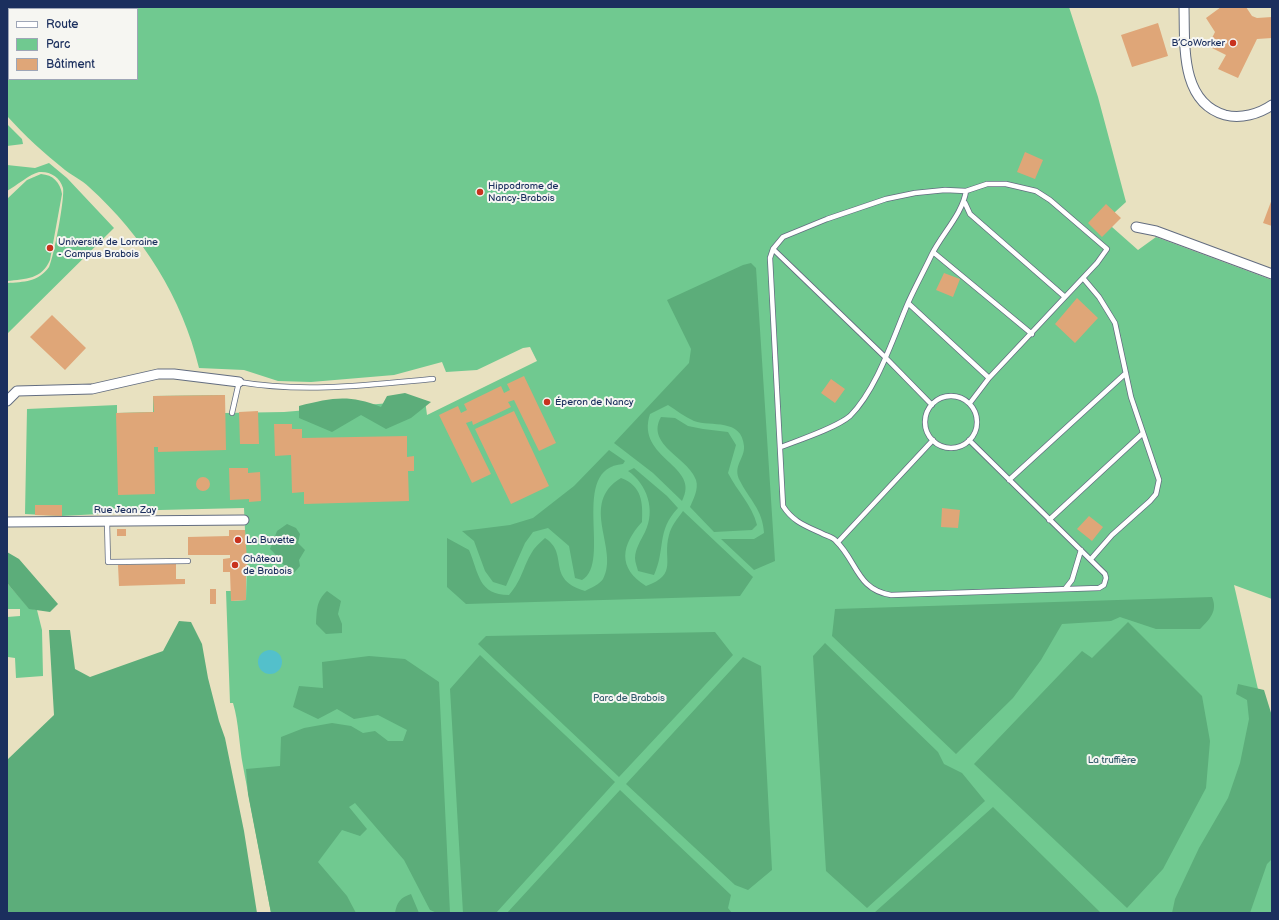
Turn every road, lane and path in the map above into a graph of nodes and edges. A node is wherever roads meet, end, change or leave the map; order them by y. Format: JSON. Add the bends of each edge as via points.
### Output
{"nodes":[{"id":1,"x":1184,"y":7,"type":"edge"},
{"id":2,"x":1272,"y":105,"type":"edge"},
{"id":3,"x":966,"y":191,"type":"junction"},
{"id":4,"x":965,"y":203,"type":"junction"},
{"id":5,"x":1136,"y":227,"type":"dead end"},
{"id":6,"x":773,"y":249,"type":"junction"},
{"id":7,"x":933,"y":252,"type":"junction"},
{"id":8,"x":1272,"y":274,"type":"edge"},
{"id":9,"x":1083,"y":278,"type":"junction"},
{"id":10,"x":1065,"y":298,"type":"junction"},
{"id":11,"x":908,"y":302,"type":"junction"},
{"id":12,"x":1032,"y":334,"type":"junction"},
{"id":13,"x":886,"y":358,"type":"junction"},
{"id":14,"x":1126,"y":373,"type":"junction"},
{"id":15,"x":989,"y":378,"type":"junction"},
{"id":16,"x":433,"y":379,"type":"dead end"},
{"id":17,"x":239,"y":382,"type":"junction"},
{"id":18,"x":7,"y":401,"type":"edge"},
{"id":19,"x":970,"y":403,"type":"junction"},
{"id":20,"x":932,"y":404,"type":"junction"},
{"id":21,"x":232,"y":413,"type":"dead end"},
{"id":22,"x":1142,"y":434,"type":"junction"},
{"id":23,"x":933,"y":440,"type":"junction"},
{"id":24,"x":969,"y":440,"type":"junction"},
{"id":25,"x":781,"y":447,"type":"junction"},
{"id":26,"x":1009,"y":480,"type":"junction"},
{"id":27,"x":7,"y":516,"type":"edge"},
{"id":28,"x":244,"y":520,"type":"dead end"},
{"id":29,"x":1049,"y":520,"type":"junction"},
{"id":30,"x":107,"y":521,"type":"junction"},
{"id":31,"x":7,"y":522,"type":"edge"},
{"id":32,"x":838,"y":542,"type":"junction"},
{"id":33,"x":1081,"y":550,"type":"junction"},
{"id":34,"x":1091,"y":559,"type":"junction"},
{"id":35,"x":188,"y":561,"type":"dead end"},
{"id":36,"x":1065,"y":589,"type":"junction"}],
"edges":[{"from":1,"to":2,"type":"street","via":[[1188,70],[1201,102],[1215,112],[1230,116],[1247,116]]},
{"from":3,"to":4,"type":"lane"},
{"from":3,"to":6,"type":"lane","via":[[916,193],[886,200],[827,219],[783,237]]},
{"from":3,"to":9,"type":"lane","via":[[987,184],[1006,184],[1036,191],[1050,200],[1107,249]]},
{"from":4,"to":7,"type":"lane"},
{"from":4,"to":10,"type":"lane","via":[[970,214]]},
{"from":5,"to":8,"type":"street","via":[[1156,231]]},
{"from":6,"to":13,"type":"lane"},
{"from":6,"to":25,"type":"lane","via":[[770,258],[777,418]]},
{"from":7,"to":11,"type":"lane"},
{"from":7,"to":12,"type":"lane"},
{"from":9,"to":10,"type":"lane"},
{"from":9,"to":14,"type":"lane","via":[[1099,297],[1115,323]]},
{"from":10,"to":12,"type":"lane"},
{"from":11,"to":13,"type":"lane"},
{"from":11,"to":15,"type":"lane"},
{"from":12,"to":15,"type":"lane"},
{"from":13,"to":20,"type":"lane"},
{"from":13,"to":25,"type":"lane","via":[[862,401],[849,416]]},
{"from":14,"to":22,"type":"lane"},
{"from":14,"to":26,"type":"lane"},
{"from":15,"to":19,"type":"lane"},
{"from":16,"to":17,"type":"lane","via":[[350,387],[308,388]]},
{"from":17,"to":18,"type":"street","via":[[158,374],[92,389],[17,391]]},
{"from":17,"to":21,"type":"lane"},
{"from":19,"to":20,"type":"lane","via":[[950,396],[940,398]]},
{"from":19,"to":24,"type":"lane","via":[[977,422]]},
{"from":20,"to":23,"type":"lane","via":[[925,419]]},
{"from":22,"to":29,"type":"lane"},
{"from":22,"to":34,"type":"lane","via":[[1159,480],[1156,494],[1112,535]]},
{"from":23,"to":24,"type":"lane","via":[[947,447],[955,447]]},
{"from":23,"to":32,"type":"lane"},
{"from":24,"to":26,"type":"lane"},
{"from":25,"to":32,"type":"lane","via":[[783,506],[798,523]]},
{"from":26,"to":29,"type":"lane"},
{"from":27,"to":31,"type":"street"},
{"from":28,"to":30,"type":"street","name":"Rue Jean Zay"},
{"from":29,"to":33,"type":"lane"},
{"from":30,"to":31,"type":"street","name":"Rue Jean Zay"},
{"from":30,"to":35,"type":"lane","via":[[108,562]]},
{"from":32,"to":36,"type":"lane","via":[[863,580],[881,594]]},
{"from":33,"to":34,"type":"lane"},
{"from":33,"to":36,"type":"lane","via":[[1072,580]]},
{"from":34,"to":36,"type":"lane","via":[[1105,574],[1104,585],[1099,588]]}]}
